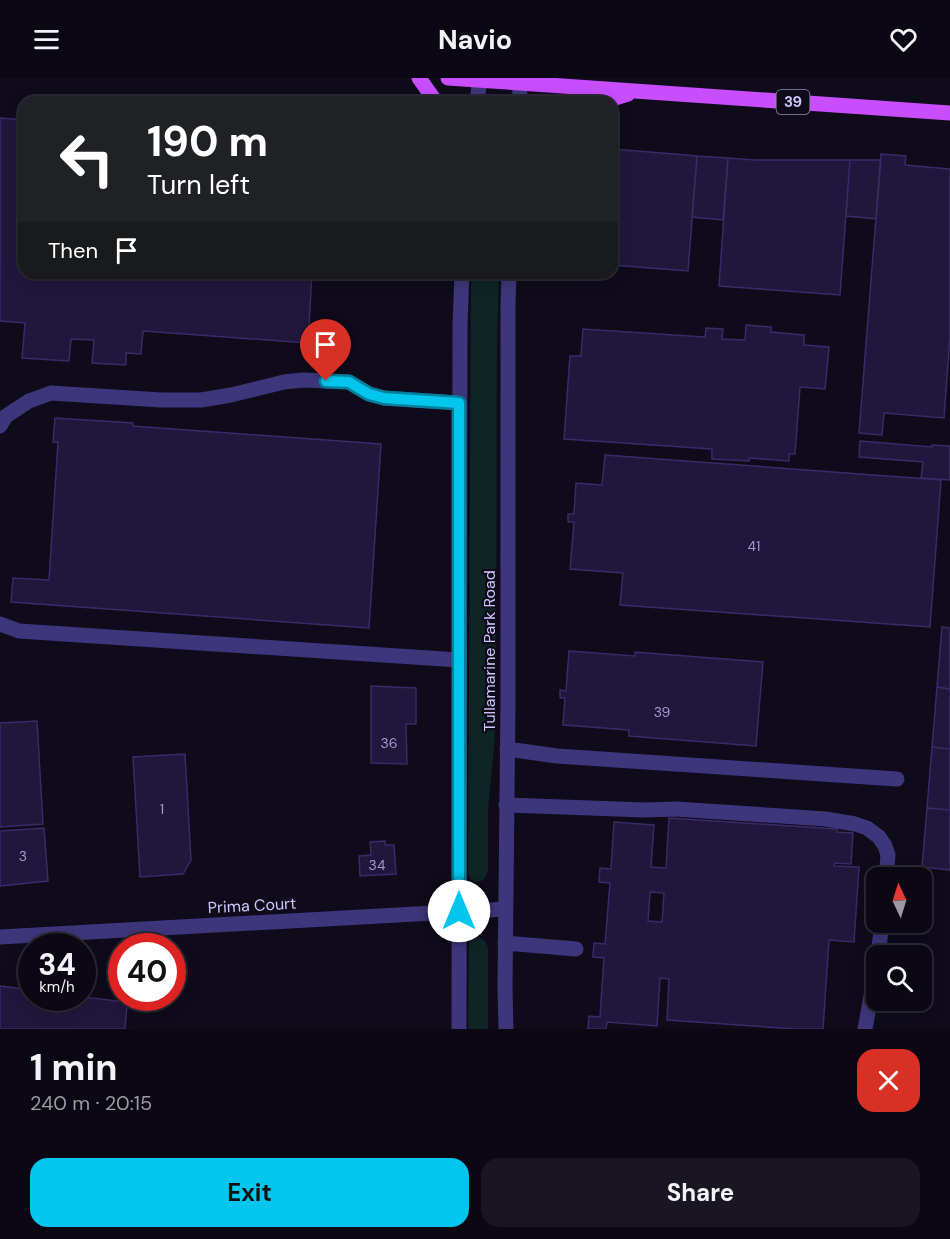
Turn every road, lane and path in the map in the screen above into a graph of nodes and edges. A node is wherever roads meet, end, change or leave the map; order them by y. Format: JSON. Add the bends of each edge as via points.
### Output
{"nodes":[{"id":1,"x":419,"y":78,"type":"edge"},
{"id":2,"x":448,"y":78,"type":"edge"},
{"id":3,"x":480,"y":79,"type":"edge"},
{"id":4,"x":521,"y":80,"type":"edge"},
{"id":5,"x":637,"y":91,"type":"junction"},
{"id":6,"x":432,"y":96,"type":"edge"},
{"id":7,"x":478,"y":96,"type":"edge"},
{"id":8,"x":520,"y":96,"type":"edge"},
{"id":9,"x":618,"y":97,"type":"edge"},
{"id":10,"x":950,"y":113,"type":"edge"},
{"id":11,"x":462,"y":279,"type":"edge"},
{"id":12,"x":509,"y":279,"type":"edge"},
{"id":13,"x":459,"y":403,"type":"junction"},
{"id":14,"x":0,"y":426,"type":"edge"},
{"id":15,"x":0,"y":624,"type":"edge"},
{"id":16,"x":459,"y":660,"type":"junction"},
{"id":17,"x":507,"y":749,"type":"junction"},
{"id":18,"x":897,"y":779,"type":"dead end"},
{"id":19,"x":506,"y":805,"type":"junction"},
{"id":20,"x":887,"y":867,"type":"edge"},
{"id":21,"x":506,"y":909,"type":"junction"},
{"id":22,"x":459,"y":911,"type":"junction"},
{"id":23,"x":0,"y":937,"type":"edge"},
{"id":24,"x":505,"y":943,"type":"junction"},
{"id":25,"x":576,"y":949,"type":"dead end"},
{"id":26,"x":868,"y":1011,"type":"edge"},
{"id":27,"x":459,"y":1029,"type":"edge"},
{"id":28,"x":506,"y":1029,"type":"edge"},
{"id":29,"x":865,"y":1029,"type":"edge"}],
"edges":[{"from":1,"to":6,"type":"main road"},
{"from":2,"to":3,"type":"main road","number":"39"},
{"from":3,"to":4,"type":"main road","number":"39"},
{"from":3,"to":7,"type":"street"},
{"from":4,"to":5,"type":"main road","number":"39"},
{"from":4,"to":8,"type":"street"},
{"from":5,"to":9,"type":"main road"},
{"from":5,"to":10,"type":"main road","number":"39"},
{"from":11,"to":13,"type":"street","name":"Tullamarine Park Road"},
{"from":12,"to":17,"type":"street","name":"Tullamarine Park Road"},
{"from":13,"to":14,"type":"street","via":[[384,398],[349,382],[303,380],[201,399],[51,393],[29,400],[6,416]]},
{"from":13,"to":16,"type":"street","name":"Tullamarine Park Road"},
{"from":15,"to":16,"type":"street","via":[[19,631]]},
{"from":16,"to":22,"type":"street","name":"Tullamarine Park Road"},
{"from":17,"to":18,"type":"street","via":[[557,756]]},
{"from":17,"to":19,"type":"street","name":"Tullamarine Park Road"},
{"from":19,"to":20,"type":"street","via":[[676,809],[826,819],[867,828],[879,837],[888,855]]},
{"from":19,"to":21,"type":"street","name":"Tullamarine Park Road"},
{"from":21,"to":22,"type":"street","name":"Prima Court"},
{"from":21,"to":24,"type":"street","name":"Tullamarine Park Road"},
{"from":22,"to":23,"type":"street","name":"Prima Court"},
{"from":22,"to":27,"type":"street","name":"Tullamarine Park Road"},
{"from":24,"to":25,"type":"street"},
{"from":24,"to":28,"type":"street","name":"Tullamarine Park Road"},
{"from":26,"to":29,"type":"street"}]}
